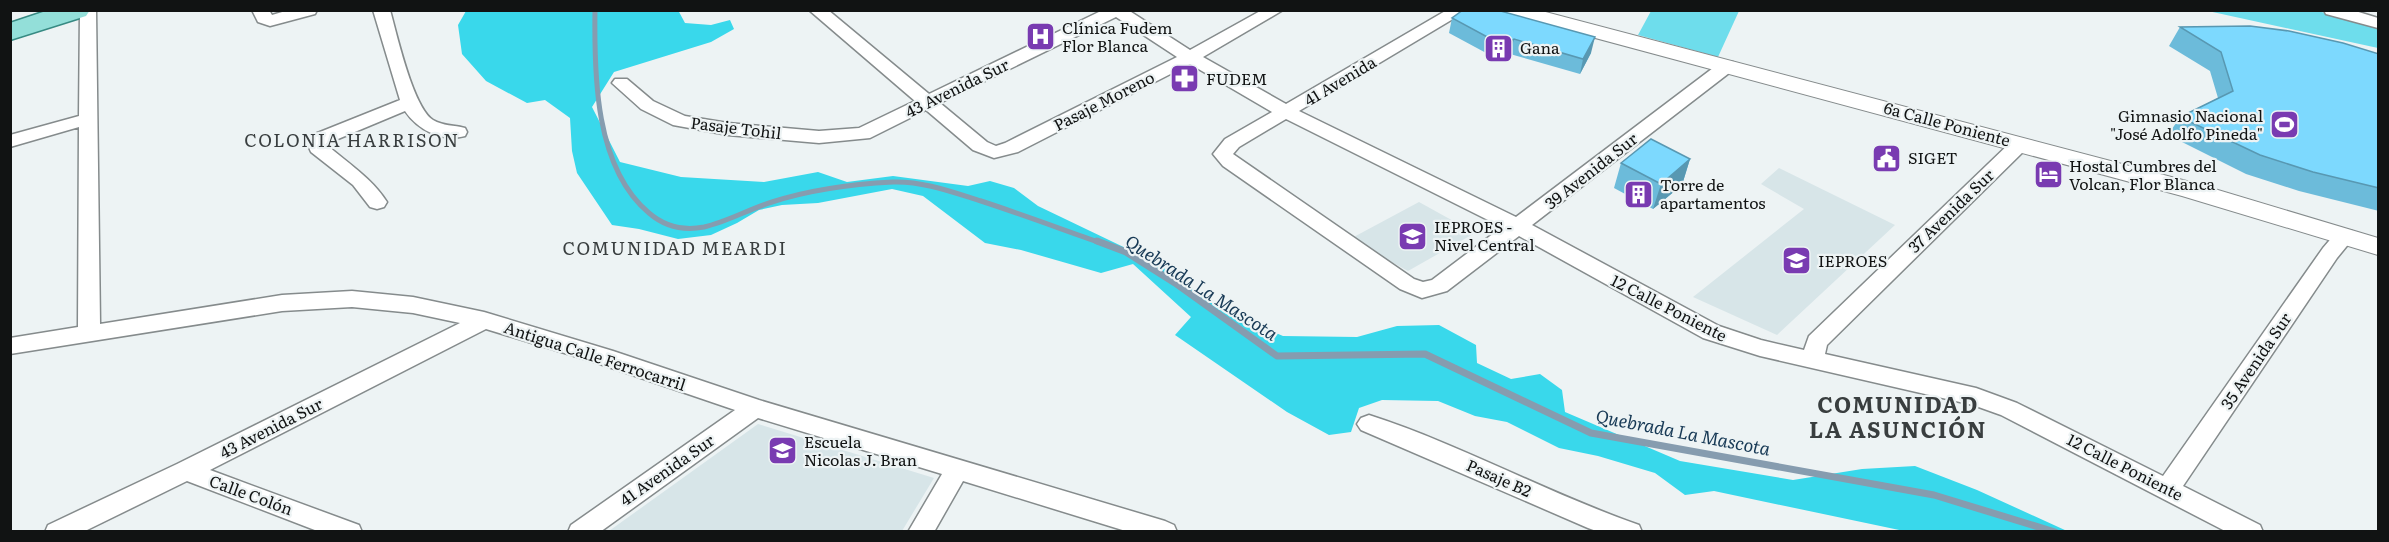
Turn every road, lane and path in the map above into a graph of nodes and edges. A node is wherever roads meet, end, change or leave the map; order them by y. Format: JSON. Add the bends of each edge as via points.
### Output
{"nodes":[{"id":1,"x":44,"y":10,"type":"edge"},
{"id":2,"x":77,"y":10,"type":"edge"},
{"id":3,"x":88,"y":10,"type":"edge"},
{"id":4,"x":260,"y":10,"type":"edge"},
{"id":5,"x":309,"y":10,"type":"edge"},
{"id":6,"x":381,"y":10,"type":"edge"},
{"id":7,"x":818,"y":10,"type":"edge"},
{"id":8,"x":1275,"y":10,"type":"edge"},
{"id":9,"x":1460,"y":10,"type":"edge"},
{"id":10,"x":1513,"y":10,"type":"edge"},
{"id":11,"x":2332,"y":10,"type":"edge"},
{"id":12,"x":1117,"y":11,"type":"edge"},
{"id":13,"x":10,"y":22,"type":"edge"},
{"id":14,"x":2379,"y":23,"type":"edge"},
{"id":15,"x":10,"y":32,"type":"edge"},
{"id":16,"x":1190,"y":57,"type":"junction"},
{"id":17,"x":1727,"y":66,"type":"junction"},
{"id":18,"x":621,"y":83,"type":"dead end"},
{"id":19,"x":411,"y":102,"type":"junction"},
{"id":20,"x":927,"y":102,"type":"junction"},
{"id":21,"x":1288,"y":113,"type":"junction"},
{"id":22,"x":88,"y":119,"type":"junction"},
{"id":23,"x":458,"y":132,"type":"dead end"},
{"id":24,"x":863,"y":134,"type":"joint"},
{"id":25,"x":10,"y":141,"type":"edge"},
{"id":26,"x":2020,"y":144,"type":"junction"},
{"id":27,"x":377,"y":202,"type":"dead end"},
{"id":28,"x":1519,"y":227,"type":"junction"},
{"id":29,"x":2345,"y":236,"type":"junction"},
{"id":30,"x":2379,"y":247,"type":"edge"},
{"id":31,"x":1422,"y":290,"type":"joint"},
{"id":32,"x":484,"y":320,"type":"junction"},
{"id":33,"x":89,"y":334,"type":"junction"},
{"id":34,"x":10,"y":346,"type":"edge"},
{"id":35,"x":1813,"y":360,"type":"junction"},
{"id":36,"x":755,"y":408,"type":"junction"},
{"id":37,"x":1369,"y":424,"type":"dead end"},
{"id":38,"x":957,"y":470,"type":"junction"},
{"id":39,"x":186,"y":471,"type":"junction"},
{"id":40,"x":2168,"y":489,"type":"junction"},
{"id":41,"x":57,"y":531,"type":"edge"},
{"id":42,"x":350,"y":531,"type":"edge"},
{"id":43,"x":580,"y":531,"type":"edge"},
{"id":44,"x":920,"y":531,"type":"edge"},
{"id":45,"x":1165,"y":531,"type":"edge"},
{"id":46,"x":1629,"y":531,"type":"edge"},
{"id":47,"x":2251,"y":531,"type":"edge"}],
"edges":[{"from":1,"to":13,"type":"main road"},
{"from":2,"to":15,"type":"main road"},
{"from":3,"to":22,"type":"street"},
{"from":4,"to":5,"type":"street","via":[[270,21]]},
{"from":6,"to":19,"type":"street"},
{"from":7,"to":20,"type":"street"},
{"from":8,"to":16,"type":"street","name":"Pasaje Moreno"},
{"from":9,"to":21,"type":"street","name":"41 Avenida"},
{"from":10,"to":17,"type":"street","name":"6a Calle Poniente"},
{"from":11,"to":14,"type":"street"},
{"from":12,"to":16,"type":"street","name":"12 Calle Poniente"},
{"from":12,"to":20,"type":"street","name":"43 Avenida Sur"},
{"from":16,"to":20,"type":"street","name":"Pasaje Moreno","via":[[1011,148],[994,152],[980,146]]},
{"from":16,"to":21,"type":"street","name":"12 Calle Poniente"},
{"from":17,"to":26,"type":"street","name":"6a Calle Poniente"},
{"from":17,"to":28,"type":"street","name":"39 Avenida Sur"},
{"from":18,"to":24,"type":"street","name":"Pasaje Tohil","via":[[647,105],[680,121],[819,137]]},
{"from":19,"to":23,"type":"street","via":[[417,117],[438,130]]},
{"from":19,"to":27,"type":"street","via":[[316,143],[360,181]]},
{"from":20,"to":24,"type":"street","name":"43 Avenida Sur"},
{"from":21,"to":28,"type":"street","name":"12 Calle Poniente"},
{"from":21,"to":31,"type":"street","name":"41 Avenida","via":[[1232,143],[1223,154],[1407,284]]},
{"from":22,"to":25,"type":"street"},
{"from":22,"to":33,"type":"street"},
{"from":26,"to":29,"type":"street","name":"6a Calle Poniente"},
{"from":26,"to":35,"type":"street","name":"37 Avenida Sur","via":[[1817,342]]},
{"from":28,"to":31,"type":"street","name":"39 Avenida Sur","via":[[1439,286]]},
{"from":28,"to":35,"type":"street","name":"12 Calle Poniente","via":[[1711,332]]},
{"from":29,"to":30,"type":"street","name":"6a Calle Poniente"},
{"from":29,"to":40,"type":"street","name":"35 Avenida Sur","via":[[2330,252]]},
{"from":32,"to":33,"type":"street","name":"Antigua Calle Ferrocarril","via":[[376,300],[327,299]]},
{"from":32,"to":36,"type":"street","name":"Antigua Calle Ferrocarril"},
{"from":32,"to":39,"type":"street","name":"43 Avenida Sur"},
{"from":33,"to":34,"type":"street","name":"Antigua Calle Ferrocarril"},
{"from":35,"to":40,"type":"street","name":"12 Calle Poniente","via":[[1998,405]]},
{"from":36,"to":38,"type":"street","name":"Antigua Calle Ferrocarril"},
{"from":36,"to":43,"type":"street","name":"41 Avenida Sur"},
{"from":37,"to":46,"type":"street","name":"Pasaje B2","via":[[1419,442],[1587,517]]},
{"from":38,"to":44,"type":"street"},
{"from":38,"to":45,"type":"street","name":"Antigua Calle Ferrocarril"},
{"from":39,"to":41,"type":"street","name":"43 Avenida Sur"},
{"from":39,"to":42,"type":"street","name":"Calle Colón"},
{"from":40,"to":47,"type":"street","name":"12 Calle Poniente"}]}
